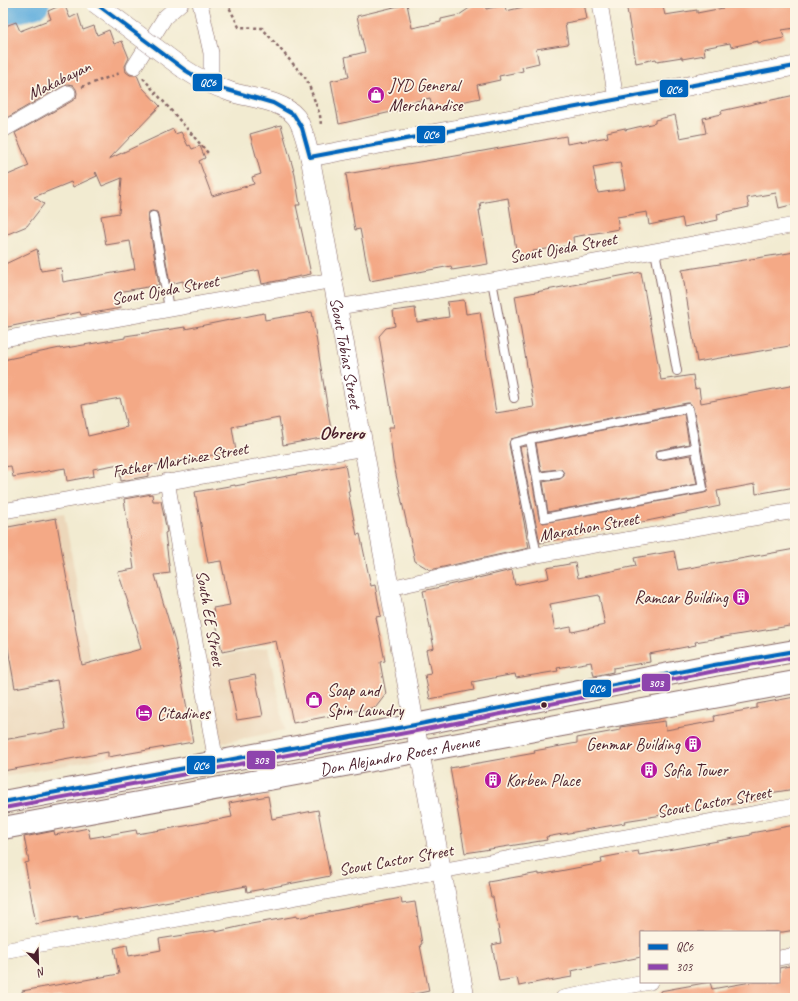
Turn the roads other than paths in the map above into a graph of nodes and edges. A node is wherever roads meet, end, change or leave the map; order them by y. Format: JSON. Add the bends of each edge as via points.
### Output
{"nodes":[{"id":1,"x":95,"y":3,"type":"edge"},
{"id":2,"x":181,"y":3,"type":"edge"},
{"id":3,"x":200,"y":3,"type":"edge"},
{"id":4,"x":600,"y":3,"type":"edge"},
{"id":5,"x":795,"y":66,"type":"edge"},
{"id":6,"x":134,"y":67,"type":"road end"},
{"id":7,"x":211,"y":84,"type":"junction"},
{"id":8,"x":68,"y":92,"type":"road end"},
{"id":9,"x":616,"y":99,"type":"junction"},
{"id":10,"x":3,"y":130,"type":"edge"},
{"id":11,"x":318,"y":155,"type":"junction"},
{"id":12,"x":153,"y":216,"type":"dead end"},
{"id":13,"x":795,"y":225,"type":"edge"},
{"id":14,"x":655,"y":251,"type":"junction"},
{"id":15,"x":333,"y":280,"type":"junction"},
{"id":16,"x":492,"y":281,"type":"junction"},
{"id":17,"x":338,"y":307,"type":"junction"},
{"id":18,"x":169,"y":309,"type":"junction"},
{"id":19,"x":3,"y":339,"type":"edge"},
{"id":20,"x":677,"y":371,"type":"dead end"},
{"id":21,"x":514,"y":398,"type":"dead end"},
{"id":22,"x":530,"y":439,"type":"junction"},
{"id":23,"x":364,"y":448,"type":"junction"},
{"id":24,"x":696,"y":448,"type":"junction"},
{"id":25,"x":660,"y":455,"type":"dead end"},
{"id":26,"x":559,"y":474,"type":"dead end"},
{"id":27,"x":537,"y":478,"type":"junction"},
{"id":28,"x":167,"y":482,"type":"junction"},
{"id":29,"x":3,"y":511,"type":"edge"},
{"id":30,"x":795,"y":511,"type":"edge"},
{"id":31,"x":537,"y":555,"type":"junction"},
{"id":32,"x":390,"y":588,"type":"junction"},
{"id":33,"x":795,"y":651,"type":"edge"},
{"id":34,"x":795,"y":682,"type":"edge"},
{"id":35,"x":415,"y":725,"type":"junction"},
{"id":36,"x":420,"y":751,"type":"junction"},
{"id":37,"x":216,"y":762,"type":"junction"},
{"id":38,"x":3,"y":802,"type":"edge"},
{"id":39,"x":795,"y":806,"type":"edge"},
{"id":40,"x":3,"y":828,"type":"edge"},
{"id":41,"x":442,"y":871,"type":"junction"},
{"id":42,"x":3,"y":951,"type":"edge"},
{"id":43,"x":795,"y":955,"type":"edge"},
{"id":44,"x":780,"y":958,"type":"edge"},
{"id":45,"x":645,"y":983,"type":"edge"},
{"id":46,"x":464,"y":998,"type":"edge"},
{"id":47,"x":563,"y":998,"type":"edge"}],
"edges":[{"from":1,"to":7,"type":"street","name":"Scout Tobias Street","bridge":true,"via":[[184,69]]},
{"from":2,"to":6,"type":"street","via":[[166,17]]},
{"from":3,"to":7,"type":"street","via":[[211,53]]},
{"from":4,"to":9,"type":"street"},
{"from":5,"to":9,"type":"street"},
{"from":7,"to":11,"type":"street","name":"Scout Tobias Street","via":[[284,107],[296,117],[302,132]]},
{"from":8,"to":10,"type":"street","name":"Makabayan"},
{"from":9,"to":11,"type":"street"},
{"from":11,"to":15,"type":"street","name":"Scout Tobias Street"},
{"from":12,"to":18,"type":"lane"},
{"from":13,"to":14,"type":"street","name":"Scout Ojeda Street"},
{"from":14,"to":16,"type":"street","name":"Scout Ojeda Street"},
{"from":14,"to":20,"type":"lane"},
{"from":15,"to":17,"type":"street","name":"Scout Tobias Street"},
{"from":15,"to":18,"type":"street","name":"Scout Ojeda Street"},
{"from":16,"to":17,"type":"street","name":"Scout Ojeda Street"},
{"from":16,"to":21,"type":"lane"},
{"from":17,"to":23,"type":"street","name":"Scout Tobias Street"},
{"from":18,"to":19,"type":"street","name":"Scout Ojeda Street"},
{"from":22,"to":24,"type":"lane","via":[[688,408]]},
{"from":22,"to":27,"type":"lane"},
{"from":22,"to":31,"type":"lane","via":[[514,443]]},
{"from":23,"to":28,"type":"street","name":"Father Martinez Street"},
{"from":23,"to":32,"type":"street","name":"Scout Tobias Street"},
{"from":24,"to":25,"type":"lane"},
{"from":24,"to":27,"type":"lane","via":[[703,488],[680,493],[544,518]]},
{"from":26,"to":27,"type":"lane"},
{"from":28,"to":29,"type":"street","name":"Father Martinez Street"},
{"from":28,"to":37,"type":"street","name":"South EE Street"},
{"from":30,"to":31,"type":"street","name":"Marathon Street"},
{"from":31,"to":32,"type":"street","name":"Marathon Street"},
{"from":32,"to":35,"type":"street","name":"Scout Tobias Street"},
{"from":33,"to":35,"type":"main road","name":"Don Alejandro Roces Avenue"},
{"from":34,"to":36,"type":"main road","name":"Don Alejandro Roces Avenue"},
{"from":35,"to":36,"type":"street","name":"Scout Tobias Street"},
{"from":35,"to":37,"type":"main road","name":"Don Alejandro Roces Avenue"},
{"from":36,"to":40,"type":"main road","name":"Don Alejandro Roces Avenue"},
{"from":36,"to":41,"type":"street","name":"Scout Tobias Street"},
{"from":37,"to":38,"type":"main road","name":"Don Alejandro Roces Avenue"},
{"from":39,"to":41,"type":"street","name":"Scout Castor Street"},
{"from":41,"to":42,"type":"street","name":"Scout Castor Street"},
{"from":41,"to":46,"type":"street","name":"Scout Tobias Street"},
{"from":43,"to":44,"type":"street"},
{"from":45,"to":47,"type":"street"}]}
